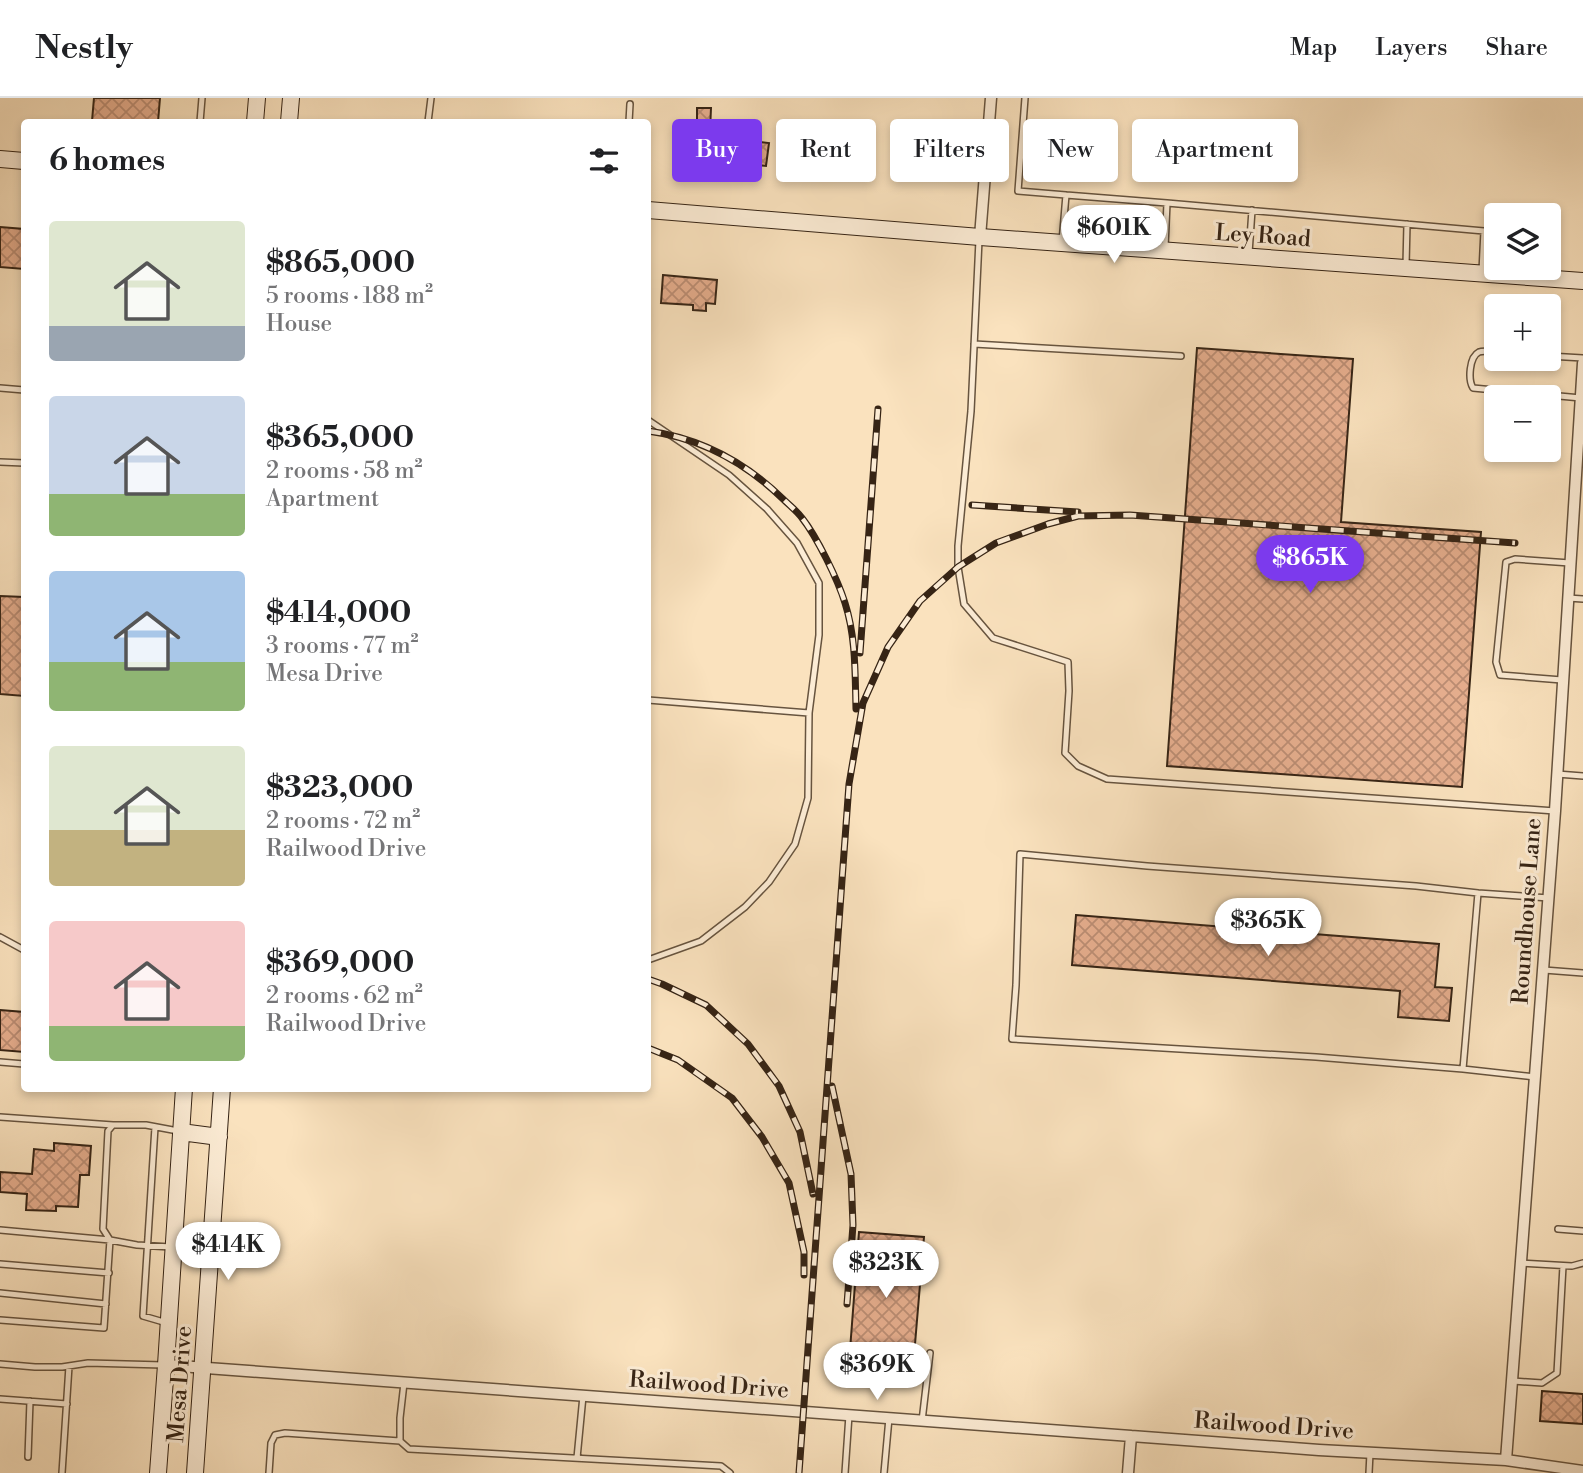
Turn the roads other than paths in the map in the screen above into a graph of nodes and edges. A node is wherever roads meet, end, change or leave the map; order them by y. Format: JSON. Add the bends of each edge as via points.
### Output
{"nodes":[{"id":1,"x":202,"y":98,"type":"edge"},
{"id":2,"x":257,"y":98,"type":"edge"},
{"id":3,"x":291,"y":98,"type":"edge"},
{"id":4,"x":431,"y":98,"type":"edge"},
{"id":5,"x":991,"y":98,"type":"edge"},
{"id":6,"x":1025,"y":98,"type":"edge"},
{"id":7,"x":630,"y":104,"type":"dead end"},
{"id":8,"x":200,"y":119,"type":"edge"},
{"id":9,"x":255,"y":119,"type":"edge"},
{"id":10,"x":289,"y":119,"type":"edge"},
{"id":11,"x":428,"y":119,"type":"edge"},
{"id":12,"x":629,"y":119,"type":"edge"},
{"id":13,"x":0,"y":159,"type":"edge"},
{"id":14,"x":21,"y":161,"type":"edge"},
{"id":15,"x":1066,"y":195,"type":"junction"},
{"id":16,"x":1167,"y":203,"type":"junction"},
{"id":17,"x":651,"y":210,"type":"edge"},
{"id":18,"x":1252,"y":210,"type":"junction"},
{"id":19,"x":1407,"y":224,"type":"junction"},
{"id":20,"x":979,"y":237,"type":"junction"},
{"id":21,"x":1062,"y":243,"type":"junction"},
{"id":22,"x":1165,"y":250,"type":"junction"},
{"id":23,"x":1249,"y":257,"type":"junction"},
{"id":24,"x":1405,"y":268,"type":"junction"},
{"id":25,"x":1482,"y":274,"type":"junction"},
{"id":26,"x":1583,"y":281,"type":"edge"},
{"id":27,"x":974,"y":344,"type":"junction"},
{"id":28,"x":1484,"y":351,"type":"edge"},
{"id":29,"x":1181,"y":355,"type":"dead end"},
{"id":30,"x":1561,"y":358,"type":"edge"},
{"id":31,"x":1583,"y":361,"type":"edge"},
{"id":32,"x":0,"y":388,"type":"edge"},
{"id":33,"x":21,"y":390,"type":"edge"},
{"id":34,"x":1581,"y":398,"type":"junction"},
{"id":35,"x":651,"y":422,"type":"edge"},
{"id":36,"x":1581,"y":440,"type":"edge"},
{"id":37,"x":0,"y":462,"type":"edge"},
{"id":38,"x":21,"y":463,"type":"edge"},
{"id":39,"x":1570,"y":563,"type":"junction"},
{"id":40,"x":1568,"y":598,"type":"junction"},
{"id":41,"x":1583,"y":599,"type":"edge"},
{"id":42,"x":1563,"y":680,"type":"junction"},
{"id":43,"x":651,"y":700,"type":"edge"},
{"id":44,"x":808,"y":713,"type":"junction"},
{"id":45,"x":1557,"y":774,"type":"junction"},
{"id":46,"x":1583,"y":776,"type":"edge"},
{"id":47,"x":1555,"y":811,"type":"junction"},
{"id":48,"x":1478,"y":893,"type":"junction"},
{"id":49,"x":1549,"y":898,"type":"junction"},
{"id":50,"x":0,"y":937,"type":"edge"},
{"id":51,"x":21,"y":948,"type":"edge"},
{"id":52,"x":651,"y":959,"type":"edge"},
{"id":53,"x":1542,"y":970,"type":"junction"},
{"id":54,"x":1583,"y":973,"type":"edge"},
{"id":55,"x":0,"y":1062,"type":"edge"},
{"id":56,"x":21,"y":1064,"type":"edge"},
{"id":57,"x":1463,"y":1069,"type":"junction"},
{"id":58,"x":1535,"y":1077,"type":"junction"},
{"id":59,"x":184,"y":1092,"type":"edge"},
{"id":60,"x":222,"y":1092,"type":"edge"},
{"id":61,"x":0,"y":1117,"type":"edge"},
{"id":62,"x":113,"y":1125,"type":"junction"},
{"id":63,"x":155,"y":1127,"type":"junction"},
{"id":64,"x":181,"y":1132,"type":"junction"},
{"id":65,"x":219,"y":1138,"type":"junction"},
{"id":66,"x":1558,"y":1229,"type":"dead end"},
{"id":67,"x":0,"y":1230,"type":"edge"},
{"id":68,"x":1583,"y":1231,"type":"edge"},
{"id":69,"x":110,"y":1240,"type":"junction"},
{"id":70,"x":147,"y":1245,"type":"junction"},
{"id":71,"x":174,"y":1247,"type":"junction"},
{"id":72,"x":1521,"y":1263,"type":"junction"},
{"id":73,"x":1583,"y":1263,"type":"edge"},
{"id":74,"x":0,"y":1264,"type":"edge"},
{"id":75,"x":1563,"y":1266,"type":"junction"},
{"id":76,"x":109,"y":1273,"type":"junction"},
{"id":77,"x":0,"y":1293,"type":"edge"},
{"id":78,"x":106,"y":1304,"type":"junction"},
{"id":79,"x":0,"y":1320,"type":"edge"},
{"id":80,"x":169,"y":1324,"type":"junction"},
{"id":81,"x":930,"y":1353,"type":"dead end"},
{"id":82,"x":0,"y":1364,"type":"edge"},
{"id":83,"x":166,"y":1365,"type":"junction"},
{"id":84,"x":69,"y":1366,"type":"junction"},
{"id":85,"x":203,"y":1368,"type":"junction"},
{"id":86,"x":1512,"y":1381,"type":"junction"},
{"id":87,"x":404,"y":1383,"type":"junction"},
{"id":88,"x":583,"y":1396,"type":"junction"},
{"id":89,"x":0,"y":1399,"type":"edge"},
{"id":90,"x":30,"y":1401,"type":"junction"},
{"id":91,"x":67,"y":1404,"type":"junction"},
{"id":92,"x":849,"y":1415,"type":"junction"},
{"id":93,"x":889,"y":1418,"type":"junction"},
{"id":94,"x":922,"y":1421,"type":"junction"},
{"id":95,"x":1131,"y":1437,"type":"junction"},
{"id":96,"x":400,"y":1441,"type":"junction"},
{"id":97,"x":1370,"y":1453,"type":"junction"},
{"id":98,"x":28,"y":1457,"type":"dead end"},
{"id":99,"x":578,"y":1458,"type":"junction"},
{"id":100,"x":1506,"y":1461,"type":"junction"},
{"id":101,"x":1583,"y":1471,"type":"edge"},
{"id":102,"x":62,"y":1473,"type":"edge"},
{"id":103,"x":158,"y":1473,"type":"edge"},
{"id":104,"x":195,"y":1473,"type":"edge"},
{"id":105,"x":269,"y":1473,"type":"edge"},
{"id":106,"x":730,"y":1473,"type":"edge"},
{"id":107,"x":845,"y":1473,"type":"edge"},
{"id":108,"x":884,"y":1473,"type":"edge"},
{"id":109,"x":1128,"y":1473,"type":"edge"},
{"id":110,"x":1369,"y":1473,"type":"edge"}],
"edges":[{"from":1,"to":8,"type":"lane"},
{"from":2,"to":9,"type":"main road"},
{"from":3,"to":10,"type":"main road"},
{"from":4,"to":11,"type":"lane"},
{"from":5,"to":20,"type":"street"},
{"from":6,"to":15,"type":"lane","via":[[1018,191]]},
{"from":7,"to":12,"type":"lane"},
{"from":13,"to":14,"type":"main road"},
{"from":15,"to":16,"type":"lane"},
{"from":15,"to":21,"type":"lane"},
{"from":16,"to":18,"type":"lane"},
{"from":16,"to":22,"type":"lane"},
{"from":17,"to":20,"type":"main road","name":"Ley Road"},
{"from":18,"to":19,"type":"lane"},
{"from":18,"to":23,"type":"lane"},
{"from":19,"to":24,"type":"lane"},
{"from":19,"to":25,"type":"lane","via":[[1484,231]]},
{"from":20,"to":21,"type":"main road","name":"Ley Road"},
{"from":20,"to":27,"type":"lane"},
{"from":21,"to":22,"type":"main road","name":"Ley Road"},
{"from":22,"to":23,"type":"main road","name":"Ley Road"},
{"from":23,"to":24,"type":"main road","name":"Ley Road"},
{"from":24,"to":25,"type":"main road","name":"Ley Road"},
{"from":25,"to":26,"type":"main road","name":"Ley Road"},
{"from":27,"to":29,"type":"lane"},
{"from":27,"to":47,"type":"lane","via":[[958,546],[964,604],[993,638],[1068,662],[1065,753],[1078,766],[1107,779]]},
{"from":28,"to":34,"type":"lane","via":[[1472,360],[1473,388]]},
{"from":30,"to":31,"type":"lane"},
{"from":31,"to":34,"type":"street","name":"Roundhouse Lane"},
{"from":32,"to":33,"type":"lane"},
{"from":34,"to":36,"type":"street","name":"Roundhouse Lane"},
{"from":35,"to":44,"type":"lane","via":[[729,475],[767,509],[797,543],[819,583],[819,635]]},
{"from":36,"to":39,"type":"street","name":"Roundhouse Lane"},
{"from":37,"to":38,"type":"lane"},
{"from":39,"to":40,"type":"street","name":"Roundhouse Lane"},
{"from":39,"to":42,"type":"lane","via":[[1506,562],[1496,662],[1500,675]]},
{"from":40,"to":41,"type":"lane"},
{"from":40,"to":42,"type":"street","name":"Roundhouse Lane"},
{"from":42,"to":45,"type":"street","name":"Roundhouse Lane"},
{"from":43,"to":44,"type":"lane"},
{"from":44,"to":52,"type":"lane","via":[[808,798],[795,844],[745,907],[701,941]]},
{"from":45,"to":46,"type":"lane"},
{"from":45,"to":47,"type":"street","name":"Roundhouse Lane"},
{"from":47,"to":49,"type":"street","name":"Roundhouse Lane"},
{"from":48,"to":49,"type":"lane"},
{"from":48,"to":57,"type":"lane"},
{"from":48,"to":57,"type":"lane","via":[[1020,854],[1012,1039]]},
{"from":49,"to":53,"type":"street","name":"Roundhouse Lane"},
{"from":50,"to":51,"type":"lane"},
{"from":53,"to":54,"type":"lane"},
{"from":53,"to":58,"type":"street","name":"Roundhouse Lane"},
{"from":55,"to":56,"type":"lane"},
{"from":57,"to":58,"type":"lane"},
{"from":58,"to":72,"type":"street","name":"Roundhouse Lane"},
{"from":59,"to":64,"type":"main road","name":"Mesa Drive"},
{"from":60,"to":65,"type":"main road","name":"Mesa Drive"},
{"from":61,"to":62,"type":"lane"},
{"from":62,"to":63,"type":"lane"},
{"from":62,"to":69,"type":"lane","via":[[108,1131],[103,1229]]},
{"from":63,"to":64,"type":"lane"},
{"from":63,"to":70,"type":"lane"},
{"from":64,"to":65,"type":"main road"},
{"from":64,"to":71,"type":"main road","name":"Mesa Drive"},
{"from":65,"to":85,"type":"main road","name":"Mesa Drive"},
{"from":66,"to":68,"type":"lane"},
{"from":67,"to":69,"type":"lane"},
{"from":69,"to":70,"type":"lane"},
{"from":69,"to":76,"type":"lane"},
{"from":70,"to":71,"type":"lane"},
{"from":70,"to":80,"type":"lane","via":[[143,1315]]},
{"from":71,"to":80,"type":"main road","name":"Mesa Drive"},
{"from":72,"to":75,"type":"lane"},
{"from":72,"to":86,"type":"street","name":"Roundhouse Lane"},
{"from":73,"to":75,"type":"lane"},
{"from":74,"to":76,"type":"lane"},
{"from":75,"to":86,"type":"lane","via":[[1557,1373],[1542,1383]]},
{"from":76,"to":78,"type":"lane"},
{"from":77,"to":78,"type":"lane"},
{"from":78,"to":79,"type":"lane","via":[[104,1328]]},
{"from":80,"to":83,"type":"main road","name":"Mesa Drive"},
{"from":81,"to":94,"type":"lane"},
{"from":82,"to":84,"type":"lane"},
{"from":83,"to":84,"type":"lane"},
{"from":83,"to":85,"type":"street","name":"Railwood Drive"},
{"from":83,"to":103,"type":"main road","name":"Mesa Drive"},
{"from":84,"to":91,"type":"lane"},
{"from":85,"to":87,"type":"street","name":"Railwood Drive"},
{"from":85,"to":104,"type":"main road","name":"Mesa Drive"},
{"from":86,"to":100,"type":"street","name":"Roundhouse Lane"},
{"from":87,"to":88,"type":"street","name":"Railwood Drive"},
{"from":87,"to":96,"type":"lane"},
{"from":88,"to":92,"type":"street","name":"Railwood Drive"},
{"from":88,"to":99,"type":"lane"},
{"from":89,"to":90,"type":"lane"},
{"from":90,"to":91,"type":"lane"},
{"from":90,"to":98,"type":"lane"},
{"from":91,"to":102,"type":"lane"},
{"from":92,"to":93,"type":"street","name":"Railwood Drive"},
{"from":92,"to":107,"type":"lane"},
{"from":93,"to":94,"type":"street","name":"Railwood Drive"},
{"from":93,"to":108,"type":"lane"},
{"from":94,"to":95,"type":"street","name":"Railwood Drive"},
{"from":95,"to":97,"type":"street","name":"Railwood Drive"},
{"from":95,"to":109,"type":"street"},
{"from":96,"to":99,"type":"lane","via":[[409,1449]]},
{"from":96,"to":105,"type":"lane","via":[[275,1435]]},
{"from":97,"to":100,"type":"street","name":"Railwood Drive"},
{"from":97,"to":110,"type":"lane"},
{"from":99,"to":106,"type":"lane","via":[[721,1466]]},
{"from":100,"to":101,"type":"street","name":"Railwood Drive"}]}
